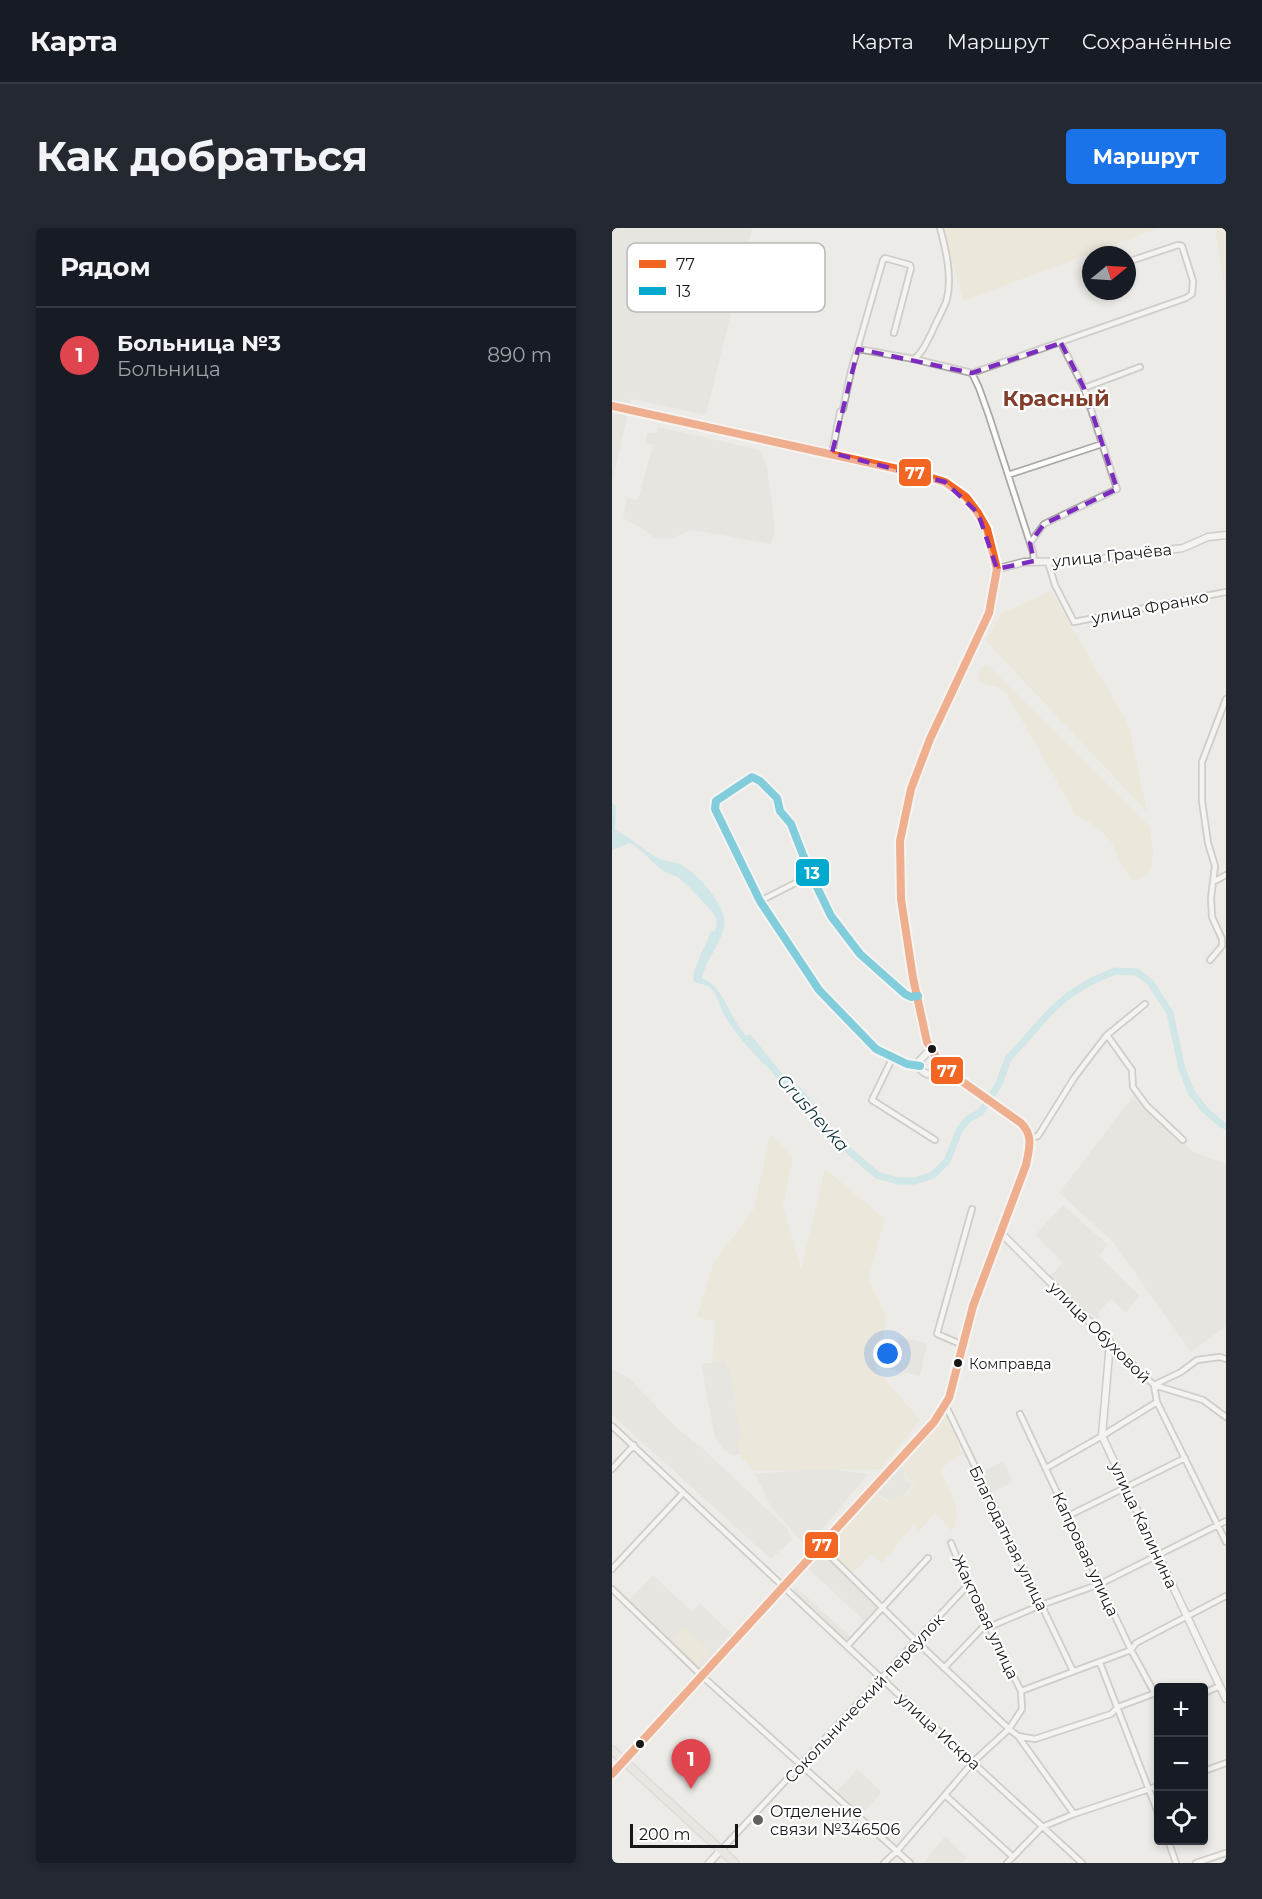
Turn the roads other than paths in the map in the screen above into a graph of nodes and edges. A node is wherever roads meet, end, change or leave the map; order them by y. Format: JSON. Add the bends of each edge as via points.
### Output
{"nodes":[{"id":1,"x":940,"y":228,"type":"edge"},
{"id":2,"x":1136,"y":259,"type":"edge"},
{"id":3,"x":894,"y":333,"type":"dead end"},
{"id":4,"x":1061,"y":343,"type":"junction"},
{"id":5,"x":858,"y":349,"type":"junction"},
{"id":6,"x":914,"y":359,"type":"junction"},
{"id":7,"x":1140,"y":367,"type":"dead end"},
{"id":8,"x":972,"y":374,"type":"junction"},
{"id":9,"x":1084,"y":388,"type":"junction"},
{"id":10,"x":612,"y":407,"type":"edge"},
{"id":11,"x":1102,"y":444,"type":"junction"},
{"id":12,"x":832,"y":453,"type":"junction"},
{"id":13,"x":1008,"y":475,"type":"junction"},
{"id":14,"x":1226,"y":535,"type":"edge"},
{"id":15,"x":1030,"y":543,"type":"junction"},
{"id":16,"x":1034,"y":561,"type":"junction"},
{"id":17,"x":1048,"y":562,"type":"junction"},
{"id":18,"x":997,"y":569,"type":"junction"},
{"id":19,"x":1226,"y":592,"type":"edge"},
{"id":20,"x":1226,"y":699,"type":"edge"},
{"id":21,"x":813,"y":874,"type":"junction"},
{"id":22,"x":1226,"y":875,"type":"edge"},
{"id":23,"x":1213,"y":882,"type":"junction"},
{"id":24,"x":760,"y":901,"type":"junction"},
{"id":25,"x":1224,"y":939,"type":"edge"},
{"id":26,"x":1210,"y":960,"type":"dead end"},
{"id":27,"x":918,"y":996,"type":"junction"},
{"id":28,"x":1145,"y":1004,"type":"dead end"},
{"id":29,"x":1107,"y":1035,"type":"junction"},
{"id":30,"x":930,"y":1050,"type":"junction"},
{"id":31,"x":893,"y":1057,"type":"junction"},
{"id":32,"x":920,"y":1066,"type":"junction"},
{"id":33,"x":943,"y":1068,"type":"junction"},
{"id":34,"x":1030,"y":1138,"type":"junction"},
{"id":35,"x":935,"y":1140,"type":"dead end"},
{"id":36,"x":1183,"y":1140,"type":"dead end"},
{"id":37,"x":972,"y":1209,"type":"dead end"},
{"id":38,"x":1001,"y":1233,"type":"junction"},
{"id":39,"x":1110,"y":1342,"type":"junction"},
{"id":40,"x":963,"y":1345,"type":"junction"},
{"id":41,"x":1226,"y":1359,"type":"edge"},
{"id":42,"x":1154,"y":1385,"type":"junction"},
{"id":43,"x":1158,"y":1401,"type":"junction"},
{"id":44,"x":945,"y":1404,"type":"junction"},
{"id":45,"x":1020,"y":1414,"type":"dead end"},
{"id":46,"x":1226,"y":1417,"type":"edge"},
{"id":47,"x":612,"y":1426,"type":"edge"},
{"id":48,"x":1102,"y":1436,"type":"junction"},
{"id":49,"x":634,"y":1445,"type":"junction"},
{"id":50,"x":1185,"y":1458,"type":"junction"},
{"id":51,"x":1046,"y":1468,"type":"junction"},
{"id":52,"x":612,"y":1469,"type":"edge"},
{"id":53,"x":1126,"y":1487,"type":"junction"},
{"id":54,"x":683,"y":1493,"type":"junction"},
{"id":55,"x":1068,"y":1516,"type":"junction"},
{"id":56,"x":1226,"y":1521,"type":"edge"},
{"id":57,"x":1218,"y":1525,"type":"junction"},
{"id":58,"x":1226,"y":1542,"type":"edge"},
{"id":59,"x":951,"y":1543,"type":"dead end"},
{"id":60,"x":821,"y":1547,"type":"junction"},
{"id":61,"x":1159,"y":1556,"type":"junction"},
{"id":62,"x":928,"y":1558,"type":"dead end"},
{"id":63,"x":612,"y":1569,"type":"edge"},
{"id":64,"x":1100,"y":1584,"type":"junction"},
{"id":65,"x":969,"y":1585,"type":"junction"},
{"id":66,"x":784,"y":1587,"type":"junction"},
{"id":67,"x":612,"y":1589,"type":"edge"},
{"id":68,"x":1226,"y":1596,"type":"edge"},
{"id":69,"x":1041,"y":1605,"type":"junction"},
{"id":70,"x":883,"y":1609,"type":"junction"},
{"id":71,"x":1188,"y":1617,"type":"junction"},
{"id":72,"x":988,"y":1625,"type":"junction"},
{"id":73,"x":916,"y":1641,"type":"junction"},
{"id":74,"x":847,"y":1646,"type":"junction"},
{"id":75,"x":1131,"y":1650,"type":"junction"},
{"id":76,"x":1100,"y":1663,"type":"junction"},
{"id":77,"x":944,"y":1668,"type":"junction"},
{"id":78,"x":1073,"y":1671,"type":"junction"},
{"id":79,"x":702,"y":1676,"type":"junction"},
{"id":80,"x":882,"y":1679,"type":"junction"},
{"id":81,"x":1220,"y":1686,"type":"junction"},
{"id":82,"x":1154,"y":1689,"type":"edge"},
{"id":83,"x":1021,"y":1691,"type":"junction"},
{"id":84,"x":1208,"y":1691,"type":"edge"},
{"id":85,"x":1154,"y":1693,"type":"edge"},
{"id":86,"x":1226,"y":1699,"type":"edge"},
{"id":87,"x":1118,"y":1707,"type":"junction"},
{"id":88,"x":1009,"y":1729,"type":"junction"},
{"id":89,"x":1018,"y":1736,"type":"junction"},
{"id":90,"x":612,"y":1750,"type":"edge"},
{"id":91,"x":624,"y":1761,"type":"junction"},
{"id":92,"x":973,"y":1762,"type":"junction"},
{"id":93,"x":1226,"y":1763,"type":"edge"},
{"id":94,"x":801,"y":1766,"type":"junction"},
{"id":95,"x":1208,"y":1768,"type":"edge"},
{"id":96,"x":612,"y":1774,"type":"edge"},
{"id":97,"x":1154,"y":1788,"type":"edge"},
{"id":98,"x":1150,"y":1789,"type":"junction"},
{"id":99,"x":945,"y":1795,"type":"junction"},
{"id":100,"x":1154,"y":1801,"type":"edge"},
{"id":101,"x":1074,"y":1814,"type":"junction"},
{"id":102,"x":1042,"y":1827,"type":"junction"},
{"id":103,"x":1170,"y":1845,"type":"edge"},
{"id":104,"x":721,"y":1850,"type":"junction"},
{"id":105,"x":897,"y":1851,"type":"junction"},
{"id":106,"x":1226,"y":1853,"type":"edge"},
{"id":107,"x":1013,"y":1857,"type":"junction"},
{"id":108,"x":709,"y":1863,"type":"edge"},
{"id":109,"x":735,"y":1863,"type":"edge"},
{"id":110,"x":884,"y":1863,"type":"edge"},
{"id":111,"x":910,"y":1863,"type":"edge"},
{"id":112,"x":1007,"y":1863,"type":"edge"},
{"id":113,"x":1082,"y":1863,"type":"edge"},
{"id":114,"x":1176,"y":1863,"type":"edge"},
{"id":115,"x":1196,"y":1863,"type":"edge"}],
"edges":[{"from":1,"to":6,"type":"street","via":[[946,250],[946,302]]},
{"from":2,"to":4,"type":"street","via":[[1182,246],[1193,280],[1192,294]]},
{"from":3,"to":5,"type":"street","via":[[911,268],[885,258]]},
{"from":4,"to":8,"type":"street"},
{"from":4,"to":9,"type":"street"},
{"from":5,"to":6,"type":"street"},
{"from":5,"to":12,"type":"street"},
{"from":6,"to":8,"type":"street"},
{"from":7,"to":9,"type":"street"},
{"from":8,"to":13,"type":"street"},
{"from":9,"to":11,"type":"street"},
{"from":10,"to":12,"type":"main road"},
{"from":11,"to":13,"type":"street"},
{"from":11,"to":15,"type":"street","via":[[1117,489],[1044,525]]},
{"from":12,"to":18,"type":"main road","via":[[945,482],[966,497],[978,513],[987,529]]},
{"from":13,"to":15,"type":"street"},
{"from":14,"to":17,"type":"main road","name":"улица Грачёва","via":[[1208,537],[1183,548]]},
{"from":15,"to":16,"type":"street"},
{"from":16,"to":17,"type":"main road","name":"улица Грачёва"},
{"from":16,"to":18,"type":"main road","name":"улица Грачёва"},
{"from":17,"to":19,"type":"street","name":"улица Франко","via":[[1074,622]]},
{"from":18,"to":27,"type":"main road","via":[[989,613],[930,739],[912,789],[900,841],[901,899]]},
{"from":20,"to":23,"type":"street","via":[[1202,762],[1202,801],[1215,866]]},
{"from":21,"to":24,"type":"street"},
{"from":21,"to":24,"type":"street","via":[[777,798],[752,777],[716,801],[715,809]]},
{"from":21,"to":27,"type":"street","via":[[831,916],[861,954],[905,993]]},
{"from":22,"to":23,"type":"street"},
{"from":23,"to":25,"type":"street","via":[[1212,917]]},
{"from":24,"to":31,"type":"street","via":[[819,990],[876,1049]]},
{"from":25,"to":26,"type":"street"},
{"from":27,"to":30,"type":"main road"},
{"from":28,"to":29,"type":"street"},
{"from":29,"to":34,"type":"street","via":[[1038,1136]]},
{"from":29,"to":36,"type":"street","via":[[1132,1070],[1133,1087]]},
{"from":30,"to":32,"type":"main road"},
{"from":30,"to":33,"type":"main road"},
{"from":31,"to":32,"type":"street"},
{"from":31,"to":35,"type":"street","via":[[872,1100]]},
{"from":32,"to":33,"type":"main road","via":[[928,1075]]},
{"from":33,"to":34,"type":"main road","via":[[1021,1123]]},
{"from":34,"to":38,"type":"main road","via":[[1026,1165]]},
{"from":37,"to":40,"type":"street","via":[[937,1334]]},
{"from":38,"to":39,"type":"main road","name":"улица Обуховой"},
{"from":38,"to":40,"type":"main road","via":[[973,1306]]},
{"from":39,"to":42,"type":"street","name":"улица Обуховой"},
{"from":39,"to":48,"type":"main road"},
{"from":40,"to":44,"type":"main road"},
{"from":41,"to":42,"type":"street","via":[[1197,1360]]},
{"from":42,"to":43,"type":"street","name":"улица Обуховой"},
{"from":42,"to":46,"type":"street","via":[[1203,1400]]},
{"from":43,"to":48,"type":"street"},
{"from":43,"to":50,"type":"street","name":"улица Обуховой"},
{"from":44,"to":60,"type":"main road","via":[[927,1430]]},
{"from":44,"to":69,"type":"street","name":"Благодатная улица"},
{"from":45,"to":51,"type":"street","name":"Капровая улица"},
{"from":47,"to":49,"type":"street","name":"улица Искра"},
{"from":48,"to":51,"type":"street"},
{"from":48,"to":53,"type":"main road","name":"улица Калинина"},
{"from":49,"to":52,"type":"street"},
{"from":49,"to":54,"type":"street","name":"улица Искра"},
{"from":50,"to":53,"type":"street"},
{"from":50,"to":57,"type":"street","name":"улица Обуховой"},
{"from":51,"to":55,"type":"street","name":"Капровая улица"},
{"from":53,"to":55,"type":"street"},
{"from":53,"to":61,"type":"main road","name":"улица Калинина"},
{"from":54,"to":63,"type":"street"},
{"from":54,"to":66,"type":"street","name":"улица Искра"},
{"from":55,"to":64,"type":"street","name":"Капровая улица"},
{"from":56,"to":57,"type":"street"},
{"from":57,"to":58,"type":"street","name":"улица Обуховой"},
{"from":57,"to":61,"type":"street"},
{"from":59,"to":65,"type":"street","name":"Жактовая улица"},
{"from":60,"to":66,"type":"main road"},
{"from":60,"to":70,"type":"street"},
{"from":61,"to":64,"type":"street"},
{"from":61,"to":71,"type":"main road","name":"улица Калинина"},
{"from":62,"to":70,"type":"street"},
{"from":64,"to":69,"type":"street"},
{"from":64,"to":75,"type":"street","name":"Капровая улица"},
{"from":65,"to":72,"type":"street","name":"Жактовая улица"},
{"from":65,"to":73,"type":"street","name":"Сокольнический переулок"},
{"from":66,"to":74,"type":"street","name":"улица Искра"},
{"from":66,"to":79,"type":"main road"},
{"from":67,"to":79,"type":"street"},
{"from":68,"to":71,"type":"street"},
{"from":69,"to":72,"type":"street"},
{"from":69,"to":78,"type":"street","name":"Благодатная улица"},
{"from":70,"to":73,"type":"street"},
{"from":70,"to":74,"type":"street"},
{"from":71,"to":75,"type":"street","via":[[1136,1643]]},
{"from":71,"to":81,"type":"main road","name":"улица Калинина"},
{"from":72,"to":77,"type":"street"},
{"from":72,"to":83,"type":"street","name":"Жактовая улица"},
{"from":73,"to":77,"type":"street"},
{"from":73,"to":80,"type":"street","name":"Сокольнический переулок"},
{"from":74,"to":80,"type":"street","name":"улица Искра"},
{"from":75,"to":76,"type":"street"},
{"from":75,"to":82,"type":"street","name":"Капровая улица"},
{"from":76,"to":78,"type":"street"},
{"from":76,"to":87,"type":"street"},
{"from":77,"to":88,"type":"street"},
{"from":78,"to":83,"type":"street"},
{"from":79,"to":91,"type":"main road"},
{"from":79,"to":94,"type":"street"},
{"from":80,"to":92,"type":"street","name":"улица Искра"},
{"from":80,"to":94,"type":"street","name":"Сокольнический переулок"},
{"from":81,"to":84,"type":"street"},
{"from":81,"to":86,"type":"main road","name":"улица Калинина"},
{"from":83,"to":88,"type":"street","via":[[1022,1709]]},
{"from":85,"to":87,"type":"street"},
{"from":87,"to":89,"type":"street","via":[[1111,1713],[1035,1739]]},
{"from":87,"to":98,"type":"street"},
{"from":88,"to":89,"type":"street"},
{"from":88,"to":92,"type":"street"},
{"from":89,"to":101,"type":"street"},
{"from":90,"to":91,"type":"main road"},
{"from":91,"to":96,"type":"main road"},
{"from":91,"to":104,"type":"main road"},
{"from":92,"to":99,"type":"street"},
{"from":92,"to":102,"type":"street","name":"улица Искра"},
{"from":93,"to":95,"type":"street"},
{"from":94,"to":104,"type":"street","name":"Сокольнический переулок"},
{"from":94,"to":105,"type":"street"},
{"from":97,"to":98,"type":"street"},
{"from":98,"to":100,"type":"street"},
{"from":98,"to":101,"type":"street"},
{"from":99,"to":105,"type":"street"},
{"from":99,"to":107,"type":"street"},
{"from":101,"to":102,"type":"street"},
{"from":102,"to":107,"type":"street"},
{"from":102,"to":113,"type":"street","name":"улица Искра"},
{"from":103,"to":114,"type":"street"},
{"from":104,"to":108,"type":"main road","name":"Сокольнический переулок"},
{"from":104,"to":109,"type":"main road"},
{"from":105,"to":110,"type":"street"},
{"from":105,"to":111,"type":"street"},
{"from":106,"to":115,"type":"street"},
{"from":107,"to":112,"type":"street"}]}
